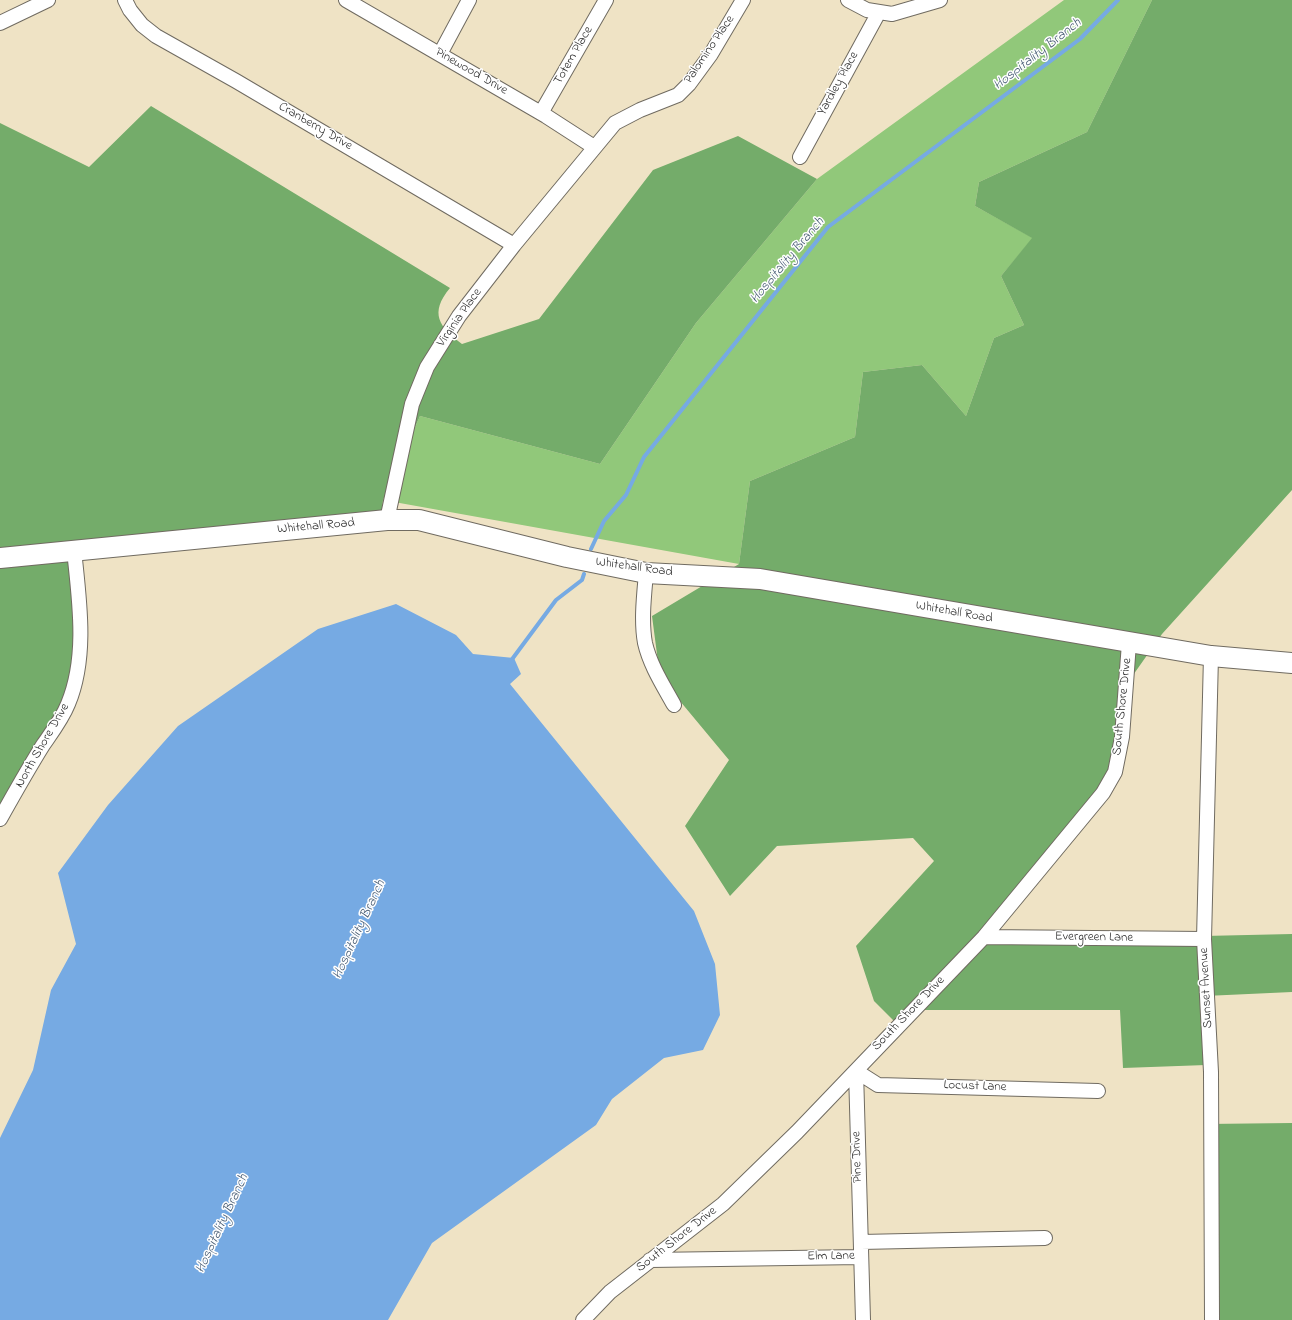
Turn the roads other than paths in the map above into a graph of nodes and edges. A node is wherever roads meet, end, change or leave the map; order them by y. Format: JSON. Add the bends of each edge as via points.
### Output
{"nodes":[{"id":1,"x":48,"y":0,"type":"edge"},
{"id":2,"x":125,"y":0,"type":"edge"},
{"id":3,"x":346,"y":0,"type":"edge"},
{"id":4,"x":469,"y":0,"type":"edge"},
{"id":5,"x":606,"y":0,"type":"edge"},
{"id":6,"x":743,"y":0,"type":"edge"},
{"id":7,"x":848,"y":0,"type":"edge"},
{"id":8,"x":940,"y":0,"type":"edge"},
{"id":9,"x":879,"y":12,"type":"junction"},
{"id":10,"x":0,"y":23,"type":"edge"},
{"id":11,"x":440,"y":54,"type":"junction"},
{"id":12,"x":541,"y":113,"type":"junction"},
{"id":13,"x":594,"y":147,"type":"junction"},
{"id":14,"x":800,"y":157,"type":"dead end"},
{"id":15,"x":514,"y":245,"type":"junction"},
{"id":16,"x":386,"y":520,"type":"junction"},
{"id":17,"x":74,"y":550,"type":"junction"},
{"id":18,"x":0,"y":558,"type":"edge"},
{"id":19,"x":646,"y":572,"type":"junction"},
{"id":20,"x":1129,"y":643,"type":"junction"},
{"id":21,"x":1211,"y":656,"type":"junction"},
{"id":22,"x":1292,"y":663,"type":"edge"},
{"id":23,"x":674,"y":705,"type":"dead end"},
{"id":24,"x":0,"y":819,"type":"edge"},
{"id":25,"x":984,"y":937,"type":"junction"},
{"id":26,"x":1204,"y":939,"type":"junction"},
{"id":27,"x":856,"y":1071,"type":"junction"},
{"id":28,"x":1098,"y":1091,"type":"dead end"},
{"id":29,"x":1045,"y":1238,"type":"dead end"},
{"id":30,"x":861,"y":1242,"type":"junction"},
{"id":31,"x":862,"y":1256,"type":"junction"},
{"id":32,"x":650,"y":1260,"type":"junction"},
{"id":33,"x":583,"y":1320,"type":"edge"},
{"id":34,"x":863,"y":1320,"type":"edge"},
{"id":35,"x":1212,"y":1320,"type":"edge"}],
"edges":[{"from":1,"to":10,"type":"street"},
{"from":2,"to":15,"type":"street","name":"Cranberry Drive","via":[[142,25],[156,36]]},
{"from":3,"to":11,"type":"street","name":"Pinewood Drive"},
{"from":4,"to":11,"type":"street"},
{"from":5,"to":12,"type":"street","name":"Totem Place"},
{"from":6,"to":13,"type":"street","name":"Palomino Place","via":[[712,54],[678,95],[615,123]]},
{"from":7,"to":9,"type":"street","via":[[867,10]]},
{"from":8,"to":9,"type":"street","via":[[892,14]]},
{"from":9,"to":14,"type":"street","name":"Yardley Place"},
{"from":11,"to":12,"type":"street","name":"Pinewood Drive"},
{"from":12,"to":13,"type":"street","name":"Pinewood Drive"},
{"from":13,"to":15,"type":"street","name":"Virginia Place"},
{"from":15,"to":16,"type":"street","name":"Virginia Place","via":[[459,316],[427,367],[412,404]]},
{"from":16,"to":17,"type":"street","name":"Whitehall Road"},
{"from":16,"to":19,"type":"street","name":"Whitehall Road","via":[[419,520],[567,557]]},
{"from":17,"to":18,"type":"street","name":"Whitehall Road"},
{"from":17,"to":24,"type":"street","name":"North Shore Drive","via":[[81,618],[73,686],[61,718]]},
{"from":19,"to":20,"type":"street","name":"Whitehall Road","via":[[760,579]]},
{"from":19,"to":23,"type":"street","via":[[643,623],[645,644],[652,664]]},
{"from":20,"to":21,"type":"street","name":"Whitehall Road"},
{"from":20,"to":25,"type":"street","name":"South Shore Drive","via":[[1122,738],[1115,772],[1103,793]]},
{"from":21,"to":22,"type":"street","name":"Whitehall Road"},
{"from":21,"to":26,"type":"street","name":"Sunset Avenue"},
{"from":25,"to":26,"type":"street","name":"Evergreen Lane"},
{"from":25,"to":27,"type":"street","name":"South Shore Drive"},
{"from":26,"to":35,"type":"street","name":"Sunset Avenue","via":[[1211,1072]]},
{"from":27,"to":28,"type":"street","name":"Locust Lane","via":[[878,1085]]},
{"from":27,"to":30,"type":"street","name":"Pine Drive"},
{"from":27,"to":32,"type":"street","name":"South Shore Drive","via":[[723,1204]]},
{"from":29,"to":30,"type":"street","name":"Elm Lane"},
{"from":30,"to":31,"type":"street","name":"Elm Lane"},
{"from":31,"to":32,"type":"street","name":"Elm Lane"},
{"from":31,"to":34,"type":"street"},
{"from":32,"to":33,"type":"street","name":"South Shore Drive","via":[[597,1304]]}]}
